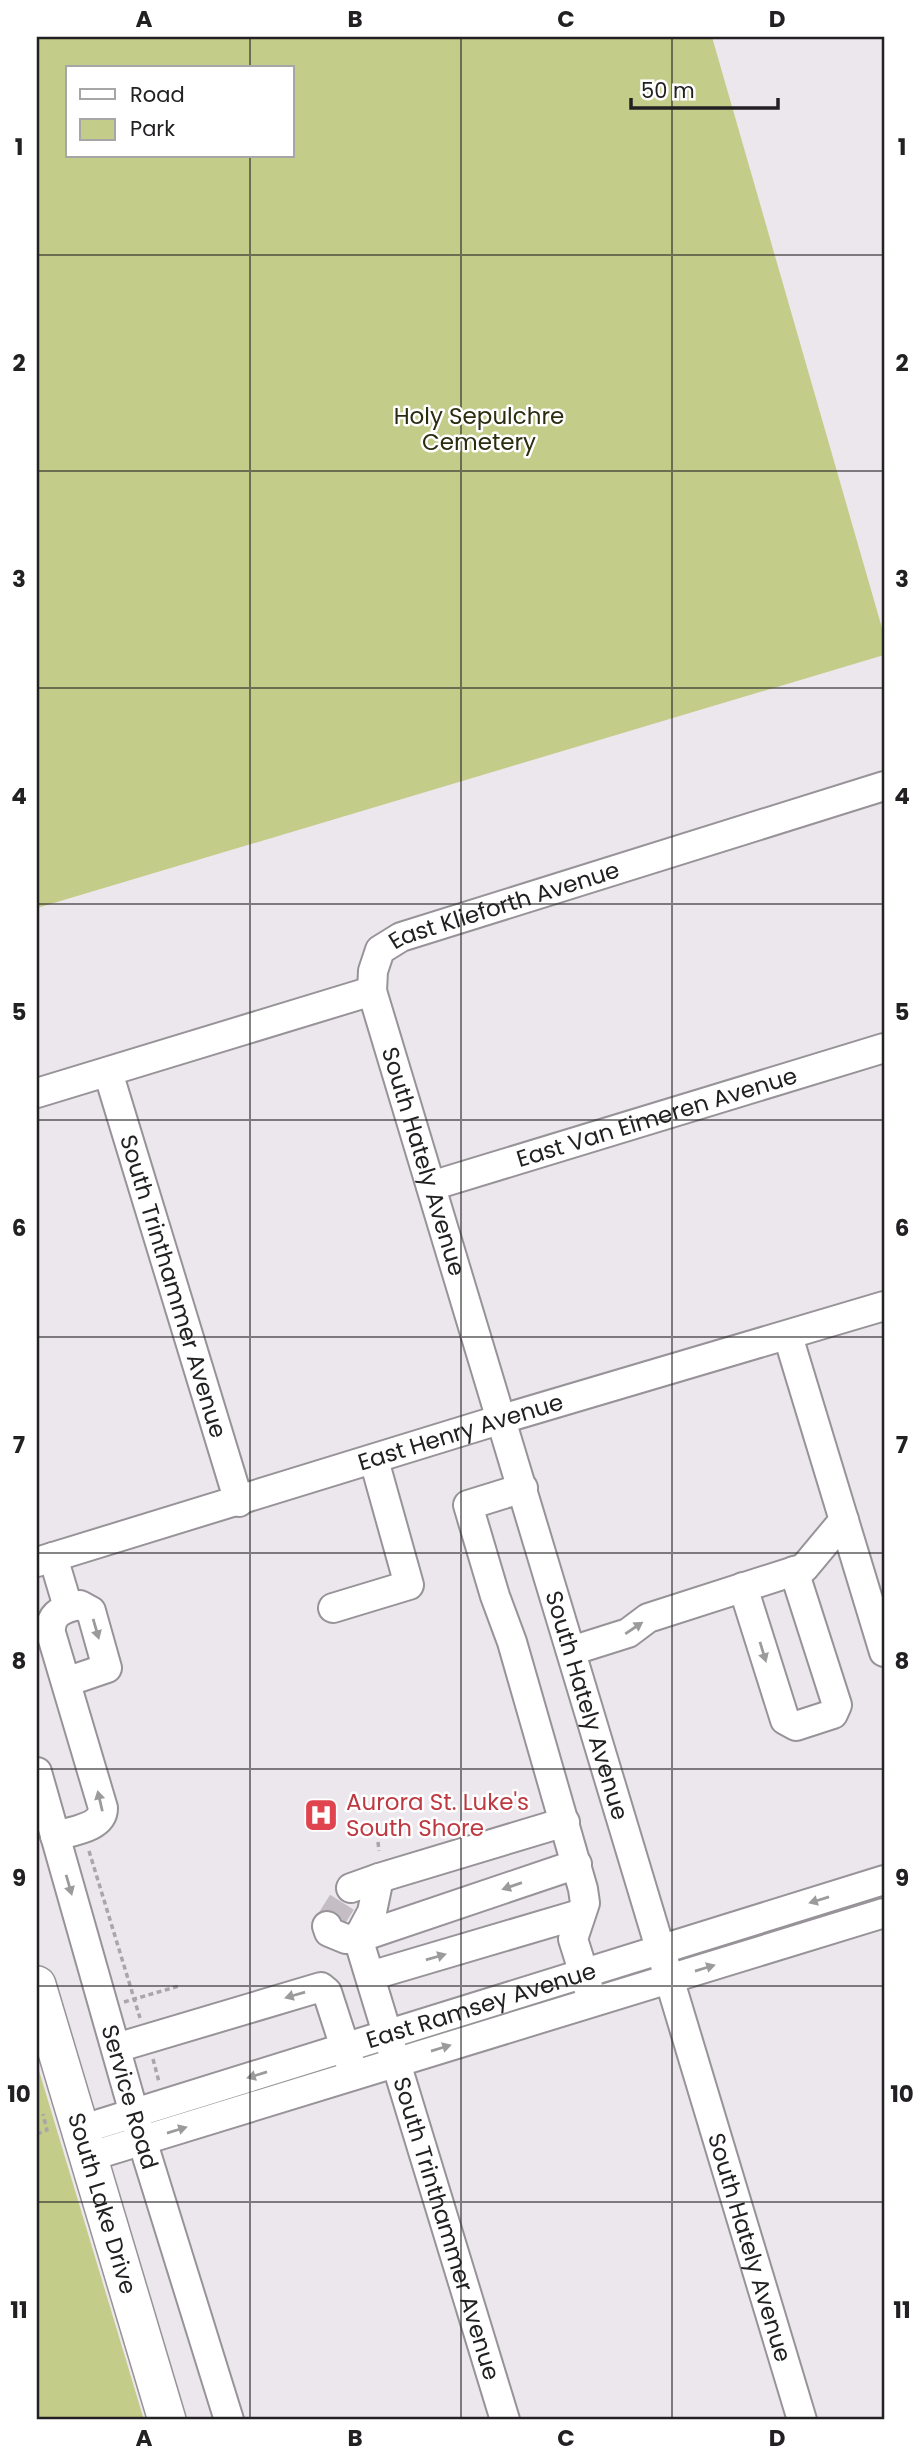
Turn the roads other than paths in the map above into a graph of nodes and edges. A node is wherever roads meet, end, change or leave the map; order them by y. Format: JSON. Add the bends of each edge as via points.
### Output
{"nodes":[{"id":1,"x":884,"y":786,"type":"edge"},
{"id":2,"x":372,"y":991,"type":"junction"},
{"id":3,"x":884,"y":1048,"type":"edge"},
{"id":4,"x":107,"y":1072,"type":"junction"},
{"id":5,"x":37,"y":1093,"type":"edge"},
{"id":6,"x":431,"y":1186,"type":"junction"},
{"id":7,"x":884,"y":1306,"type":"edge"},
{"id":8,"x":788,"y":1335,"type":"junction"},
{"id":9,"x":502,"y":1419,"type":"junction"},
{"id":10,"x":374,"y":1460,"type":"junction"},
{"id":11,"x":523,"y":1488,"type":"junction"},
{"id":12,"x":239,"y":1502,"type":"junction"},
{"id":13,"x":844,"y":1520,"type":"junction"},
{"id":14,"x":45,"y":1560,"type":"edge"},
{"id":15,"x":794,"y":1571,"type":"junction"},
{"id":16,"x":743,"y":1587,"type":"junction"},
{"id":17,"x":68,"y":1608,"type":"junction"},
{"id":18,"x":333,"y":1608,"type":"dead end"},
{"id":19,"x":571,"y":1651,"type":"junction"},
{"id":20,"x":884,"y":1652,"type":"edge"},
{"id":21,"x":66,"y":1682,"type":"junction"},
{"id":22,"x":37,"y":1772,"type":"edge"},
{"id":23,"x":565,"y":1822,"type":"junction"},
{"id":24,"x":55,"y":1836,"type":"junction"},
{"id":25,"x":577,"y":1864,"type":"junction"},
{"id":26,"x":379,"y":1878,"type":"junction"},
{"id":27,"x":884,"y":1880,"type":"edge"},
{"id":28,"x":351,"y":1888,"type":"tunnel mouth"},
{"id":29,"x":884,"y":1913,"type":"edge"},
{"id":30,"x":580,"y":1914,"type":"junction"},
{"id":31,"x":327,"y":1926,"type":"dead end"},
{"id":32,"x":358,"y":1938,"type":"junction"},
{"id":33,"x":659,"y":1949,"type":"junction"},
{"id":34,"x":584,"y":1973,"type":"junction"},
{"id":35,"x":370,"y":1976,"type":"junction"},
{"id":36,"x":668,"y":1980,"type":"junction"},
{"id":37,"x":37,"y":1985,"type":"edge"},
{"id":38,"x":593,"y":2003,"type":"junction"},
{"id":39,"x":388,"y":2034,"type":"junction"},
{"id":40,"x":116,"y":2048,"type":"junction"},
{"id":41,"x":345,"y":2048,"type":"junction"},
{"id":42,"x":396,"y":2062,"type":"junction"},
{"id":43,"x":354,"y":2075,"type":"junction"},
{"id":44,"x":134,"y":2114,"type":"junction"},
{"id":45,"x":143,"y":2141,"type":"junction"},
{"id":46,"x":84,"y":2144,"type":"junction"},
{"id":47,"x":167,"y":2420,"type":"edge"},
{"id":48,"x":229,"y":2420,"type":"edge"},
{"id":49,"x":506,"y":2420,"type":"edge"},
{"id":50,"x":802,"y":2420,"type":"edge"}],
"edges":[{"from":1,"to":2,"type":"street","name":"East Klieforth Avenue","via":[[401,937],[380,950]]},
{"from":2,"to":4,"type":"street"},
{"from":2,"to":6,"type":"street","name":"South Hately Avenue"},
{"from":3,"to":6,"type":"street","name":"East Van Eimeren Avenue"},
{"from":4,"to":5,"type":"street"},
{"from":4,"to":12,"type":"street","name":"South Trinthammer Avenue"},
{"from":6,"to":9,"type":"street","name":"South Hately Avenue"},
{"from":7,"to":8,"type":"street","name":"East Henry Avenue"},
{"from":8,"to":9,"type":"street","name":"East Henry Avenue"},
{"from":8,"to":13,"type":"street"},
{"from":9,"to":10,"type":"street","name":"East Henry Avenue"},
{"from":9,"to":11,"type":"street","name":"South Hately Avenue"},
{"from":10,"to":12,"type":"street","name":"East Henry Avenue"},
{"from":10,"to":18,"type":"street","via":[[409,1585]]},
{"from":11,"to":19,"type":"street","name":"South Hately Avenue"},
{"from":11,"to":23,"type":"street","via":[[468,1505]]},
{"from":12,"to":14,"type":"street","name":"East Henry Avenue"},
{"from":13,"to":15,"type":"street","via":[[804,1568]]},
{"from":13,"to":20,"type":"street"},
{"from":14,"to":17,"type":"street"},
{"from":15,"to":16,"type":"street"},
{"from":16,"to":15,"type":"street","one_way":true,"via":[[785,1720],[796,1726],[834,1714],[837,1705]]},
{"from":19,"to":16,"type":"street","one_way":true,"via":[[628,1633],[648,1618]]},
{"from":17,"to":21,"type":"street","via":[[50,1625]]},
{"from":17,"to":21,"type":"street","one_way":true,"via":[[80,1605],[91,1611],[107,1668]]},
{"from":19,"to":33,"type":"street","name":"South Hately Avenue"},
{"from":24,"to":21,"type":"street","one_way":true,"via":[[91,1825],[103,1815]]},
{"from":22,"to":24,"type":"street","name":"Service Road"},
{"from":23,"to":25,"type":"street"},
{"from":23,"to":26,"type":"street"},
{"from":24,"to":40,"type":"street","name":"Service Road","one_way":true},
{"from":25,"to":30,"type":"street","via":[[585,1903]]},
{"from":25,"to":32,"type":"street","one_way":true},
{"from":26,"to":28,"type":"street"},
{"from":26,"to":32,"type":"street","via":[[372,1912]]},
{"from":27,"to":33,"type":"street","name":"East Ramsey Avenue","one_way":true},
{"from":36,"to":29,"type":"street","name":"East Ramsey Avenue","one_way":true},
{"from":30,"to":34,"type":"street","via":[[573,1938]]},
{"from":35,"to":30,"type":"street","one_way":true},
{"from":31,"to":32,"type":"street","via":[[329,1933]]},
{"from":32,"to":35,"type":"street","name":"South Trinthammer Avenue"},
{"from":33,"to":34,"type":"street","name":"East Ramsey Avenue"},
{"from":33,"to":36,"type":"street","name":"South Hately Avenue"},
{"from":34,"to":38,"type":"street"},
{"from":34,"to":39,"type":"street","name":"East Ramsey Avenue"},
{"from":35,"to":39,"type":"street","name":"South Trinthammer Avenue"},
{"from":36,"to":38,"type":"street","name":"East Ramsey Avenue"},
{"from":36,"to":50,"type":"street","name":"South Hately Avenue"},
{"from":37,"to":46,"type":"main road","name":"South Lake Drive"},
{"from":42,"to":38,"type":"street","name":"East Ramsey Avenue","one_way":true},
{"from":39,"to":41,"type":"street","name":"East Ramsey Avenue"},
{"from":39,"to":42,"type":"street","name":"South Trinthammer Avenue"},
{"from":41,"to":40,"type":"street","one_way":true,"via":[[327,1992],[321,1987]]},
{"from":40,"to":44,"type":"street","name":"Service Road"},
{"from":41,"to":43,"type":"street"},
{"from":41,"to":44,"type":"street","name":"East Ramsey Avenue","one_way":true},
{"from":42,"to":43,"type":"street","name":"East Ramsey Avenue"},
{"from":42,"to":49,"type":"street","name":"South Trinthammer Avenue"},
{"from":45,"to":43,"type":"street","name":"East Ramsey Avenue","one_way":true},
{"from":44,"to":45,"type":"street","name":"Service Road"},
{"from":44,"to":46,"type":"street","name":"East Ramsey Avenue"},
{"from":45,"to":46,"type":"street","name":"East Ramsey Avenue"},
{"from":45,"to":48,"type":"street","name":"Service Road"},
{"from":46,"to":47,"type":"main road","name":"South Lake Drive"}]}
